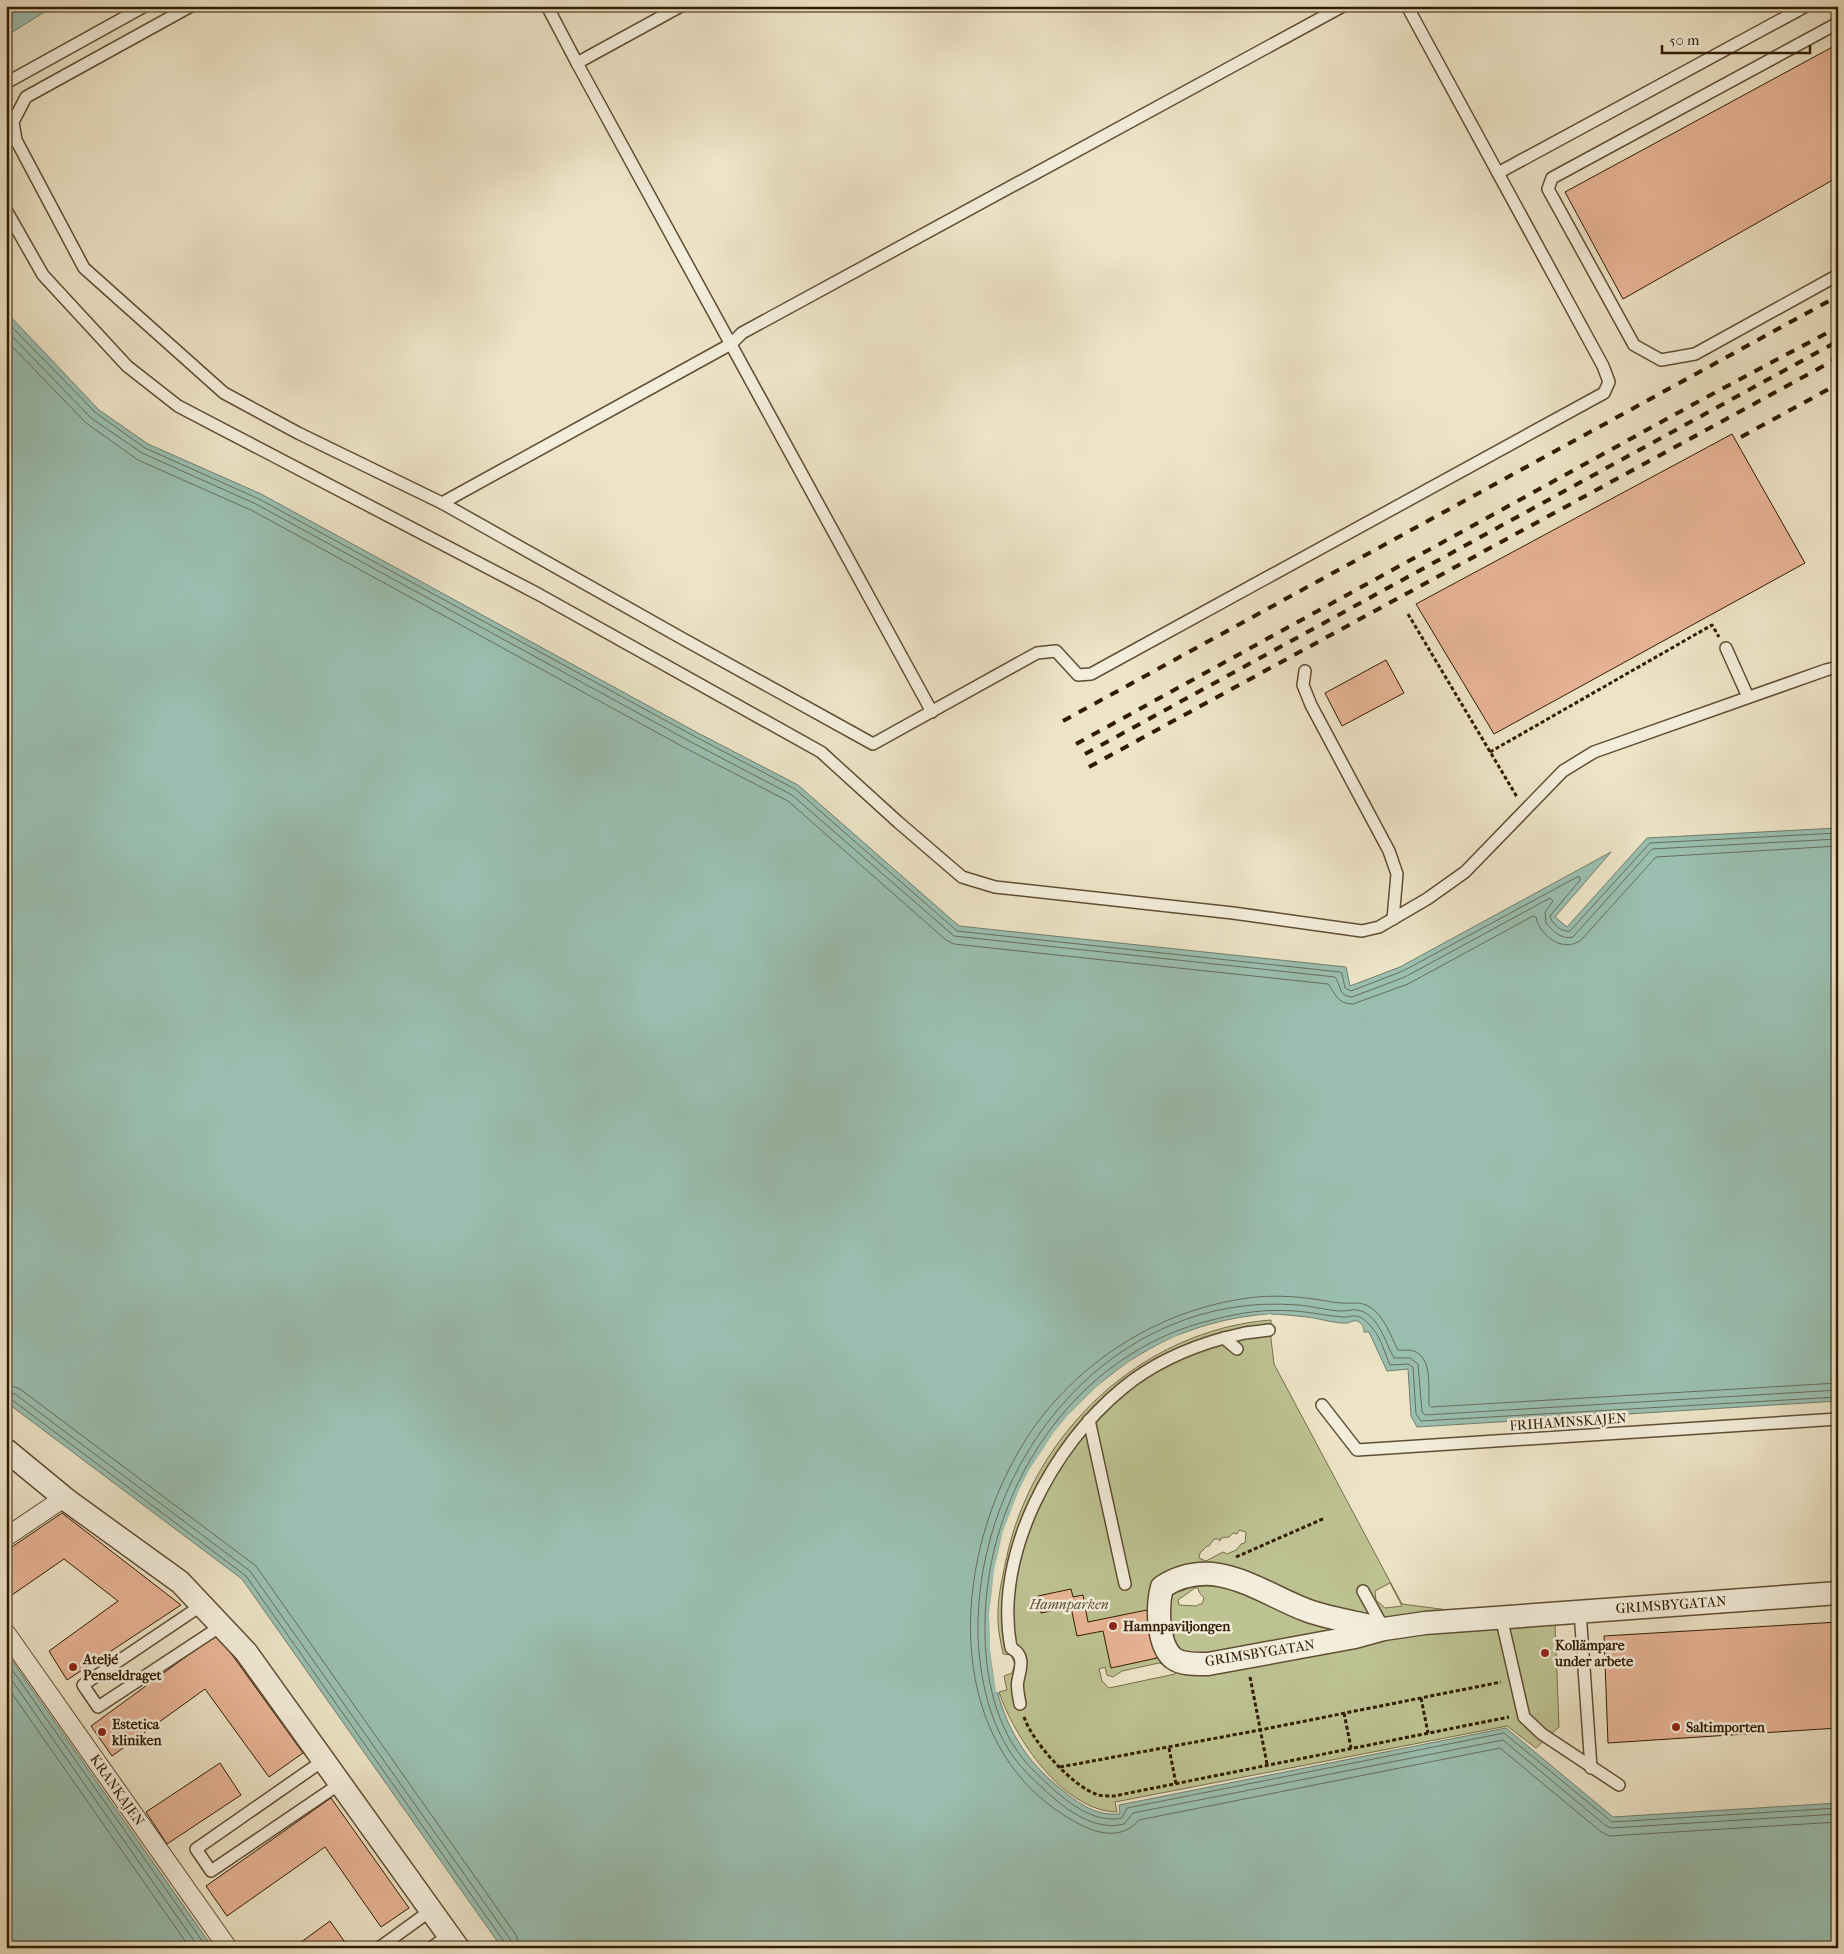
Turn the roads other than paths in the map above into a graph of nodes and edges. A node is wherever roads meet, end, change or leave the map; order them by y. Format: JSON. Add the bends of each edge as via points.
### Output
{"nodes":[{"id":1,"x":145,"y":6,"type":"edge"},
{"id":2,"x":191,"y":6,"type":"edge"},
{"id":3,"x":547,"y":6,"type":"edge"},
{"id":4,"x":681,"y":6,"type":"edge"},
{"id":5,"x":1343,"y":6,"type":"edge"},
{"id":6,"x":1407,"y":6,"type":"edge"},
{"id":7,"x":1806,"y":6,"type":"edge"},
{"id":8,"x":1838,"y":23,"type":"edge"},
{"id":9,"x":577,"y":63,"type":"junction"},
{"id":10,"x":6,"y":83,"type":"edge"},
{"id":11,"x":1498,"y":173,"type":"junction"},
{"id":12,"x":6,"y":210,"type":"edge"},
{"id":13,"x":1838,"y":275,"type":"edge"},
{"id":14,"x":731,"y":344,"type":"junction"},
{"id":15,"x":442,"y":503,"type":"junction"},
{"id":16,"x":1726,"y":648,"type":"road end"},
{"id":17,"x":1838,"y":667,"type":"edge"},
{"id":18,"x":1305,"y":671,"type":"dead end"},
{"id":19,"x":1748,"y":697,"type":"junction"},
{"id":20,"x":932,"y":712,"type":"junction"},
{"id":21,"x":1393,"y":919,"type":"junction"},
{"id":22,"x":1268,"y":1330,"type":"dead end"},
{"id":23,"x":1224,"y":1338,"type":"junction"},
{"id":24,"x":1237,"y":1349,"type":"dead end"},
{"id":25,"x":1322,"y":1405,"type":"dead end"},
{"id":26,"x":1089,"y":1420,"type":"junction"},
{"id":27,"x":1838,"y":1420,"type":"edge"},
{"id":28,"x":6,"y":1450,"type":"edge"},
{"id":29,"x":64,"y":1498,"type":"junction"},
{"id":30,"x":6,"y":1537,"type":"edge"},
{"id":31,"x":1125,"y":1584,"type":"dead end"},
{"id":32,"x":1363,"y":1591,"type":"dead end"},
{"id":33,"x":1838,"y":1593,"type":"edge"},
{"id":34,"x":202,"y":1605,"type":"junction"},
{"id":35,"x":1580,"y":1611,"type":"junction"},
{"id":36,"x":1501,"y":1617,"type":"junction"},
{"id":37,"x":221,"y":1626,"type":"junction"},
{"id":38,"x":1384,"y":1629,"type":"junction"},
{"id":39,"x":6,"y":1633,"type":"edge"},
{"id":40,"x":1020,"y":1704,"type":"road end"},
{"id":41,"x":324,"y":1760,"type":"junction"},
{"id":42,"x":1591,"y":1768,"type":"junction"},
{"id":43,"x":341,"y":1783,"type":"junction"},
{"id":44,"x":1619,"y":1785,"type":"dead end"},
{"id":45,"x":430,"y":1911,"type":"junction"},
{"id":46,"x":446,"y":1944,"type":"edge"},
{"id":47,"x":228,"y":1948,"type":"edge"},
{"id":48,"x":379,"y":1948,"type":"edge"}],
"edges":[{"from":1,"to":10,"type":"lane"},
{"from":2,"to":15,"type":"lane","via":[[26,97],[13,122],[16,140],[84,268],[224,393]]},
{"from":3,"to":9,"type":"lane"},
{"from":4,"to":9,"type":"lane"},
{"from":5,"to":14,"type":"lane","via":[[767,319],[742,333]]},
{"from":6,"to":11,"type":"lane"},
{"from":7,"to":11,"type":"lane"},
{"from":8,"to":13,"type":"lane","via":[[1552,178],[1548,189],[1634,345],[1661,360],[1695,354]]},
{"from":9,"to":14,"type":"lane"},
{"from":11,"to":20,"type":"lane","via":[[1603,366],[1609,382],[1604,393],[1091,674],[1078,675],[1056,651],[1037,653]]},
{"from":12,"to":21,"type":"lane","via":[[43,275],[127,366],[178,406],[538,594],[821,752],[962,877],[995,887],[1233,913],[1362,931]]},
{"from":14,"to":15,"type":"lane"},
{"from":14,"to":20,"type":"lane"},
{"from":15,"to":20,"type":"lane","via":[[873,744]]},
{"from":16,"to":19,"type":"lane"},
{"from":17,"to":19,"type":"lane"},
{"from":18,"to":21,"type":"lane","via":[[1303,686],[1311,705],[1389,851],[1397,874]]},
{"from":19,"to":21,"type":"lane","via":[[1594,752],[1563,770],[1465,872]]},
{"from":22,"to":23,"type":"lane"},
{"from":23,"to":24,"type":"lane"},
{"from":23,"to":26,"type":"lane","via":[[1175,1355],[1148,1370]]},
{"from":25,"to":27,"type":"lane","name":"FRIHAMNSKAJEN","via":[[1357,1450]]},
{"from":26,"to":31,"type":"lane"},
{"from":26,"to":40,"type":"lane","via":[[1039,1492],[1023,1530],[1013,1569],[1008,1601],[1009,1637],[1011,1648],[1016,1650],[1022,1662],[1017,1681]]},
{"from":28,"to":29,"type":"street"},
{"from":29,"to":30,"type":"street"},
{"from":29,"to":34,"type":"street","via":[[180,1582]]},
{"from":32,"to":38,"type":"lane"},
{"from":33,"to":35,"type":"street","name":"GRIMSBYGATAN"},
{"from":34,"to":37,"type":"street"},
{"from":34,"to":37,"type":"lane","via":[[83,1685],[98,1707]]},
{"from":35,"to":36,"type":"street","name":"GRIMSBYGATAN"},
{"from":35,"to":42,"type":"lane"},
{"from":36,"to":38,"type":"street","name":"GRIMSBYGATAN"},
{"from":36,"to":42,"type":"lane","via":[[1524,1717],[1542,1734]]},
{"from":37,"to":41,"type":"street","via":[[246,1652]]},
{"from":38,"to":38,"type":"street","name":"GRIMSBYGATAN","via":[[1308,1611],[1229,1576],[1209,1573],[1184,1576],[1162,1587],[1159,1599],[1161,1631],[1166,1647],[1173,1658],[1184,1663],[1208,1664]]},
{"from":39,"to":47,"type":"street","name":"KRANKAJEN"},
{"from":41,"to":43,"type":"street"},
{"from":41,"to":43,"type":"lane","via":[[196,1849],[210,1871]]},
{"from":42,"to":44,"type":"lane"},
{"from":43,"to":45,"type":"street"},
{"from":45,"to":46,"type":"street"},
{"from":45,"to":48,"type":"lane"}]}
